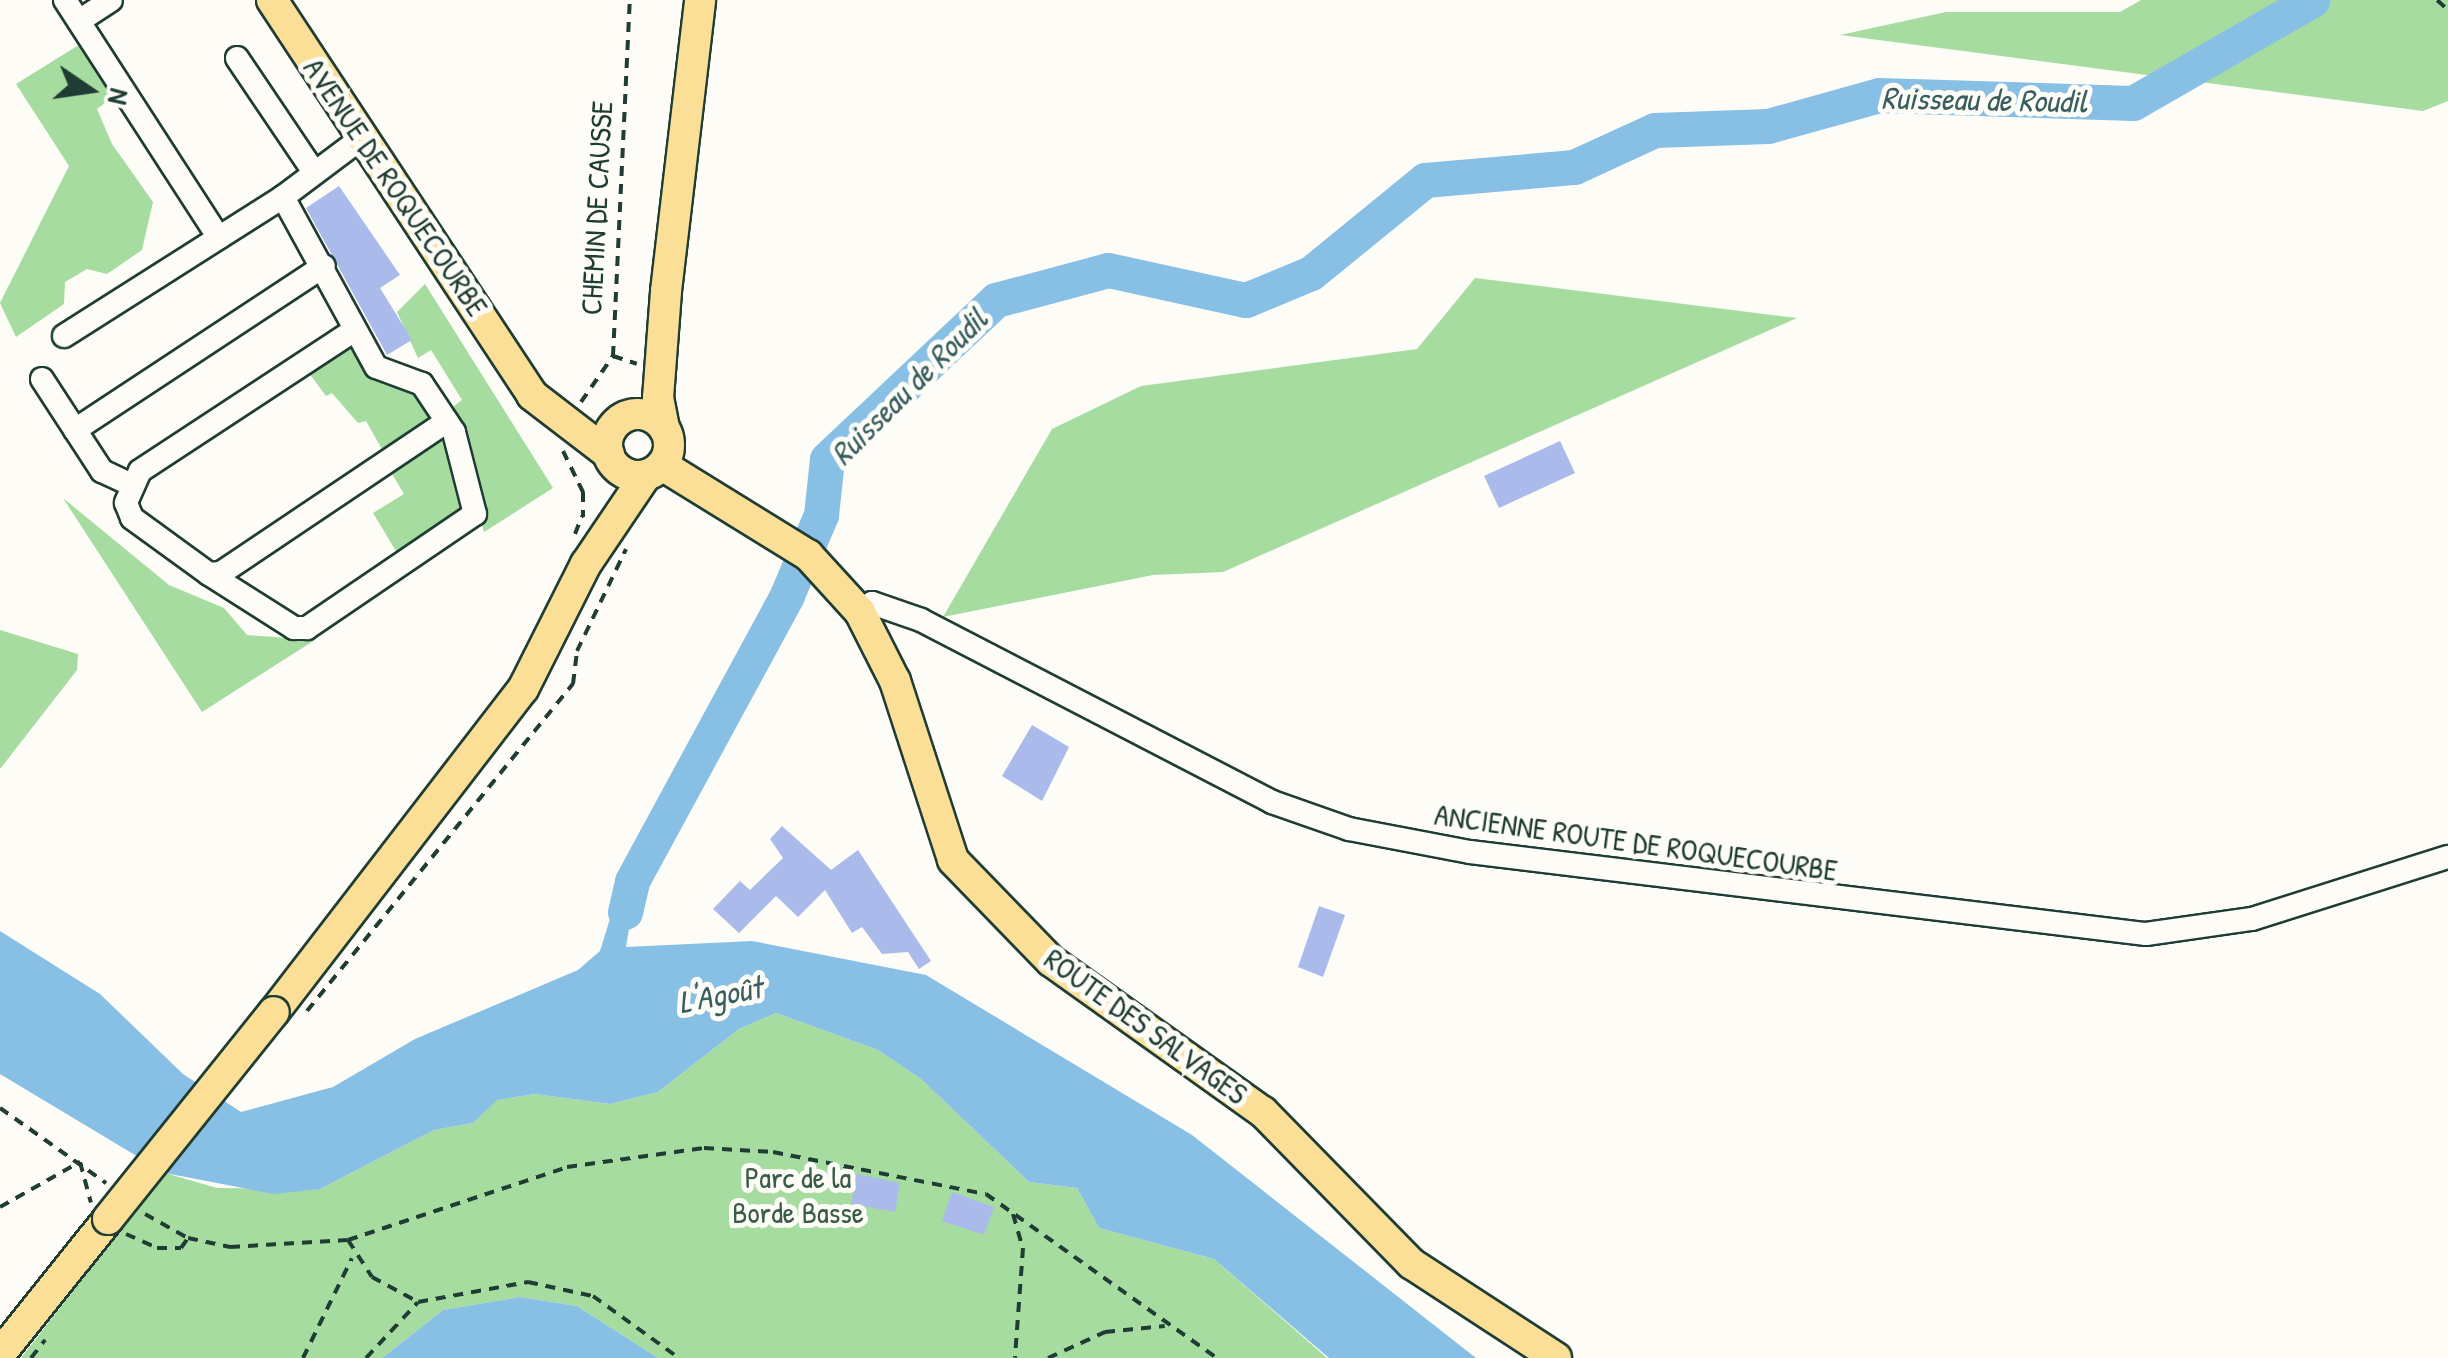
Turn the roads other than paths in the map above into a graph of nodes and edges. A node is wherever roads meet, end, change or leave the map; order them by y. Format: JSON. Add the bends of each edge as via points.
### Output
{"nodes":[{"id":1,"x":65,"y":0,"type":"edge"},
{"id":2,"x":111,"y":0,"type":"edge"},
{"id":3,"x":272,"y":0,"type":"edge"},
{"id":4,"x":700,"y":0,"type":"edge"},
{"id":5,"x":79,"y":21,"type":"junction"},
{"id":6,"x":237,"y":58,"type":"dead end"},
{"id":7,"x":363,"y":136,"type":"junction"},
{"id":8,"x":320,"y":167,"type":"junction"},
{"id":9,"x":283,"y":197,"type":"junction"},
{"id":10,"x":219,"y":238,"type":"junction"},
{"id":11,"x":324,"y":266,"type":"junction"},
{"id":12,"x":666,"y":291,"type":"junction"},
{"id":13,"x":353,"y":332,"type":"junction"},
{"id":14,"x":64,"y":336,"type":"dead end"},
{"id":15,"x":521,"y":375,"type":"junction"},
{"id":16,"x":42,"y":378,"type":"dead end"},
{"id":17,"x":625,"y":417,"type":"junction"},
{"id":18,"x":447,"y":421,"type":"junction"},
{"id":19,"x":664,"y":428,"type":"junction"},
{"id":20,"x":75,"y":430,"type":"junction"},
{"id":21,"x":610,"y":458,"type":"junction"},
{"id":22,"x":654,"y":470,"type":"junction"},
{"id":23,"x":130,"y":484,"type":"junction"},
{"id":24,"x":586,"y":564,"type":"junction"},
{"id":25,"x":209,"y":574,"type":"junction"},
{"id":26,"x":860,"y":612,"type":"junction"},
{"id":27,"x":2448,"y":857,"type":"edge"},
{"id":28,"x":0,"y":1354,"type":"edge"},
{"id":29,"x":1556,"y":1358,"type":"edge"}],
"edges":[{"from":1,"to":5,"type":"street"},
{"from":2,"to":5,"type":"street"},
{"from":3,"to":7,"type":"main road","name":"AVENUE DE ROQUECOURBE"},
{"from":4,"to":12,"type":"main road"},
{"from":5,"to":10,"type":"street"},
{"from":6,"to":8,"type":"street"},
{"from":7,"to":8,"type":"street"},
{"from":7,"to":15,"type":"main road","name":"AVENUE DE ROQUECOURBE"},
{"from":8,"to":9,"type":"street"},
{"from":9,"to":10,"type":"street"},
{"from":9,"to":11,"type":"street"},
{"from":10,"to":14,"type":"street"},
{"from":11,"to":13,"type":"street"},
{"from":11,"to":20,"type":"street"},
{"from":12,"to":17,"type":"main road"},
{"from":12,"to":19,"type":"main road","via":[[658,398]]},
{"from":13,"to":18,"type":"street","via":[[376,367],[422,384]]},
{"from":13,"to":23,"type":"street"},
{"from":15,"to":17,"type":"main road","name":"AVENUE DE ROQUECOURBE","via":[[577,412]]},
{"from":15,"to":21,"type":"main road","name":"AVENUE DE ROQUECOURBE","via":[[549,413]]},
{"from":16,"to":20,"type":"street"},
{"from":17,"to":19,"type":"main road","via":[[652,417]]},
{"from":17,"to":21,"type":"main road","via":[[610,434]]},
{"from":18,"to":25,"type":"street","via":[[221,574]]},
{"from":18,"to":25,"type":"street","via":[[472,521],[317,623],[294,628]]},
{"from":19,"to":22,"type":"main road","via":[[670,446]]},
{"from":20,"to":23,"type":"street","via":[[102,471]]},
{"from":21,"to":22,"type":"main road","via":[[627,474]]},
{"from":21,"to":24,"type":"main road"},
{"from":22,"to":24,"type":"main road"},
{"from":22,"to":26,"type":"main road","name":"ROUTE DES SALVAGES","via":[[805,553]]},
{"from":23,"to":25,"type":"street","via":[[132,518]]},
{"from":24,"to":28,"type":"main road","bridge":true,"via":[[523,690]]},
{"from":26,"to":27,"type":"street","name":"ANCIENNE ROUTE DE ROQUECOURBE","via":[[872,604],[921,620],[1272,802],[1349,830],[1454,850],[2146,934],[2252,919]]},
{"from":26,"to":29,"type":"main road","name":"ROUTE DES SALVAGES","via":[[895,681],[952,860],[1051,961],[1263,1112],[1412,1264]]}]}
